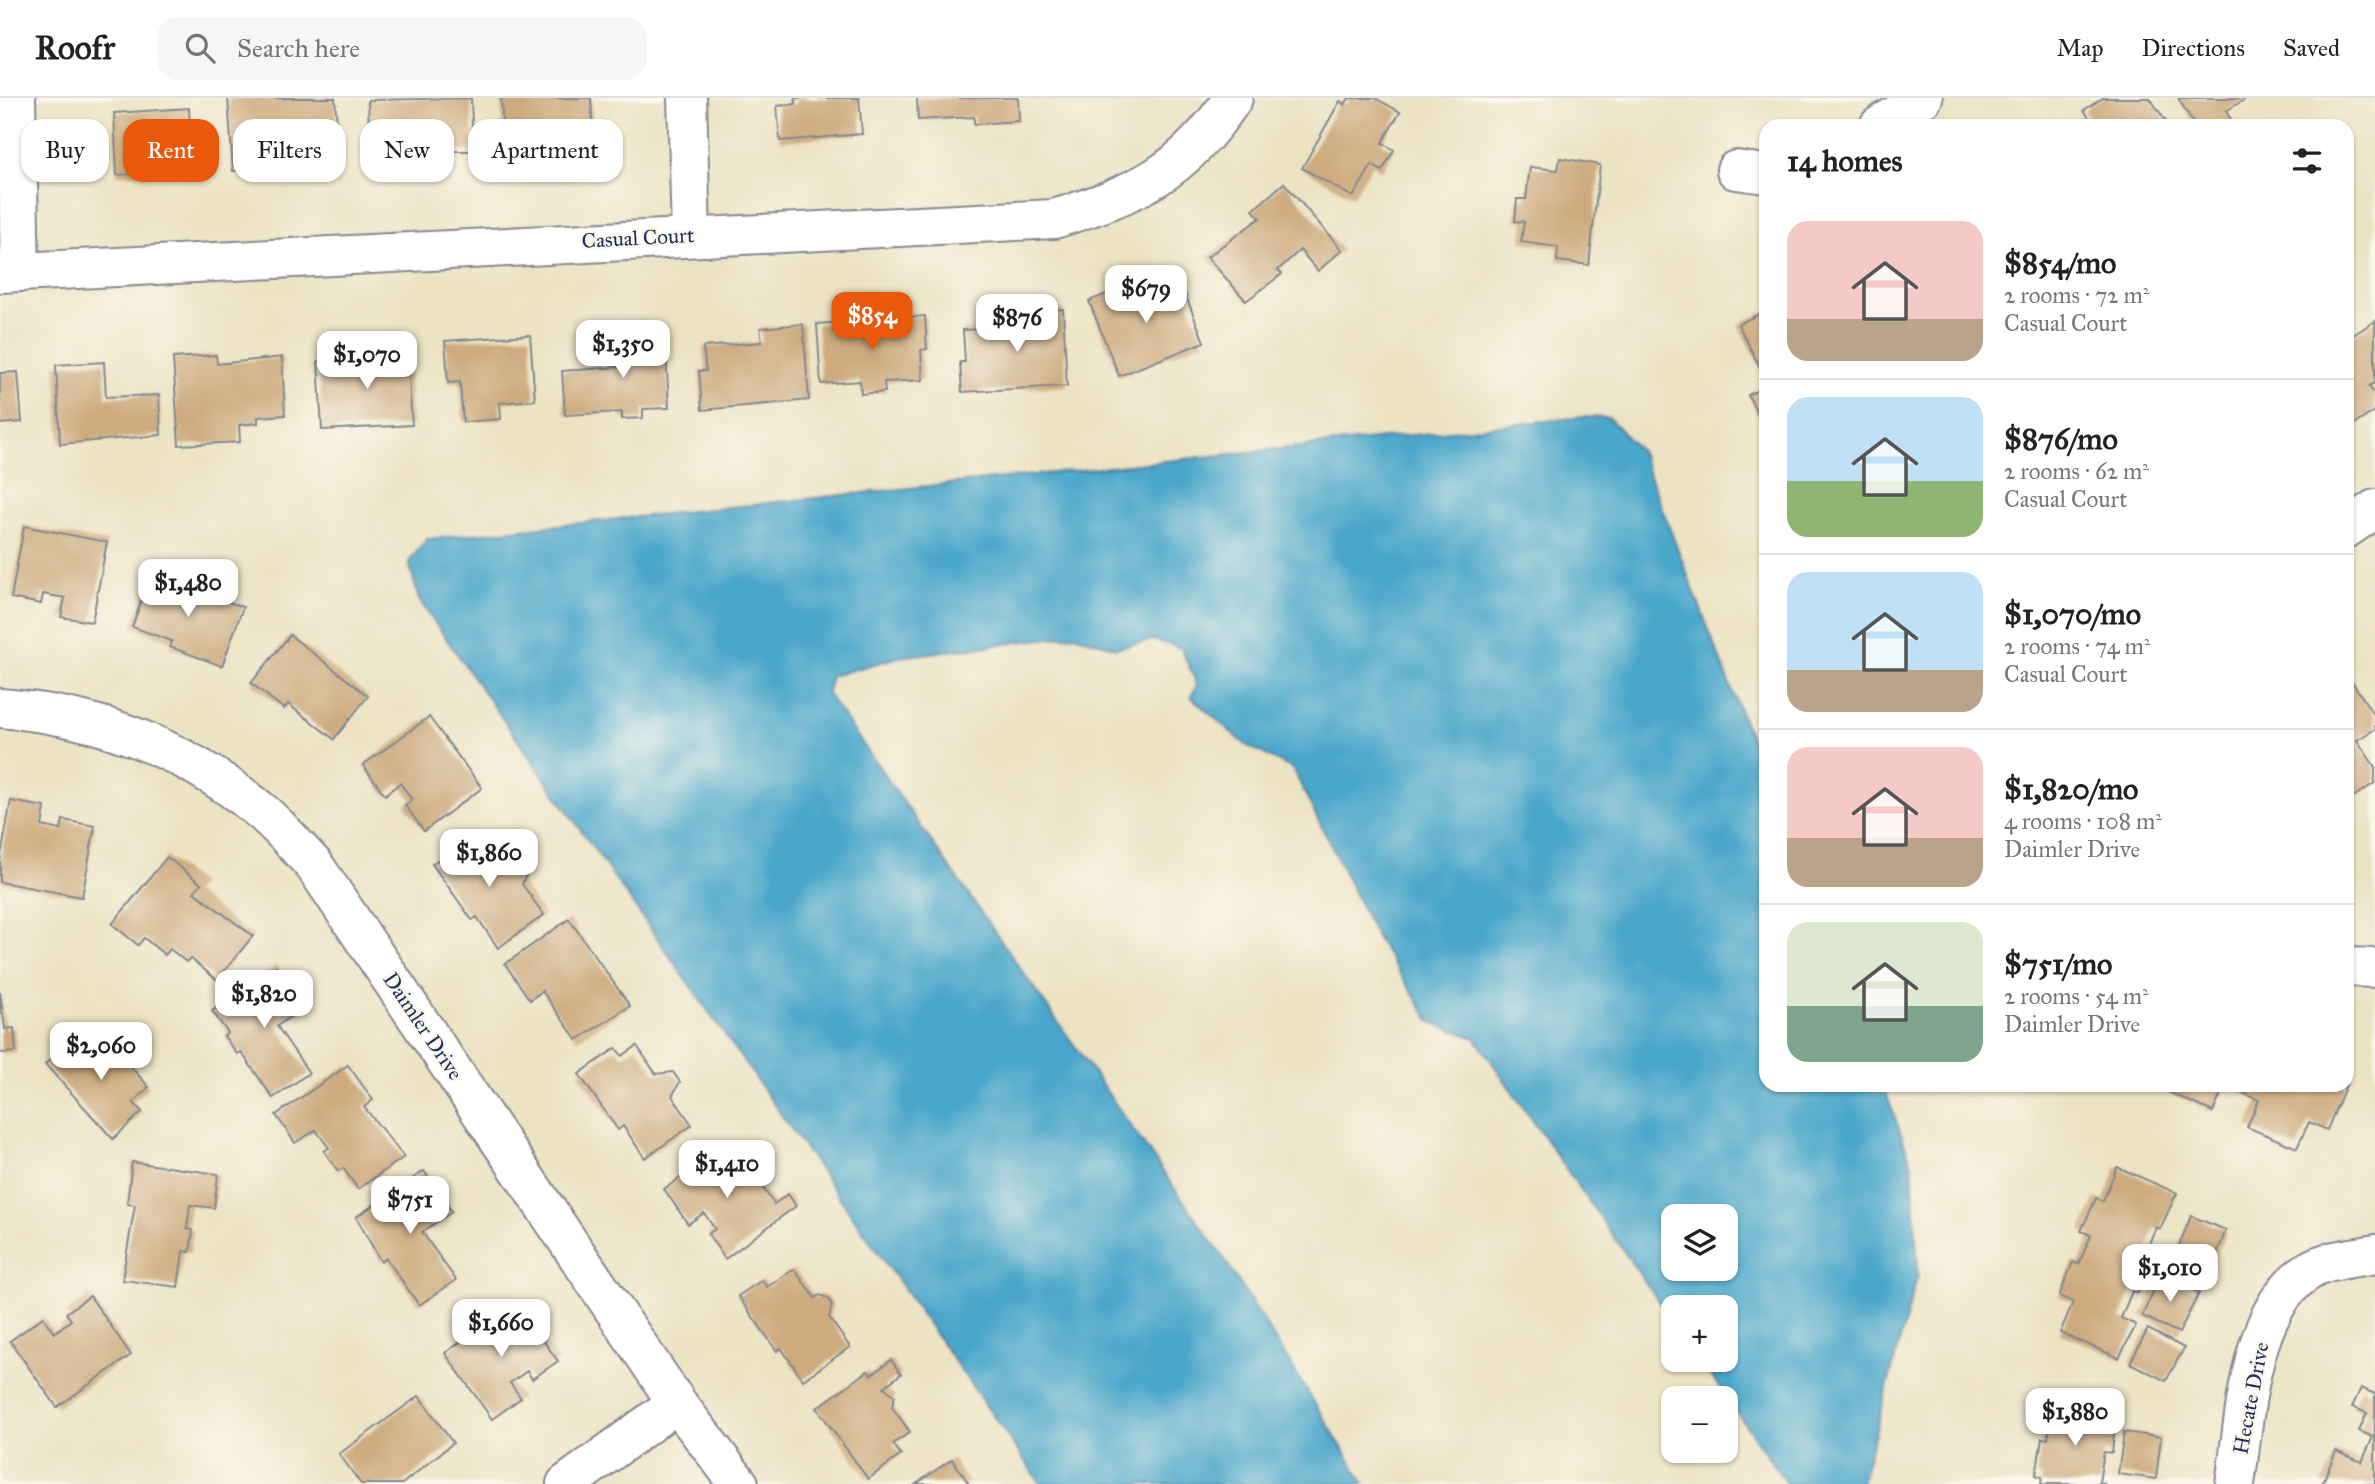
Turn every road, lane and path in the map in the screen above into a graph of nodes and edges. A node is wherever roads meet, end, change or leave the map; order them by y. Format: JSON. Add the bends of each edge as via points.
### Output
{"nodes":[{"id":1,"x":16,"y":98,"type":"edge"},
{"id":2,"x":687,"y":98,"type":"edge"},
{"id":3,"x":1233,"y":98,"type":"edge"},
{"id":4,"x":1923,"y":98,"type":"edge"},
{"id":5,"x":1890,"y":119,"type":"edge"},
{"id":6,"x":691,"y":235,"type":"junction"},
{"id":7,"x":10,"y":273,"type":"edge"},
{"id":8,"x":2375,"y":509,"type":"edge"},
{"id":9,"x":2354,"y":523,"type":"edge"},
{"id":10,"x":0,"y":708,"type":"edge"},
{"id":11,"x":2354,"y":967,"type":"edge"},
{"id":12,"x":2375,"y":968,"type":"edge"},
{"id":13,"x":2375,"y":1254,"type":"edge"},
{"id":14,"x":677,"y":1403,"type":"junction"},
{"id":15,"x":566,"y":1484,"type":"edge"},
{"id":16,"x":739,"y":1484,"type":"edge"},
{"id":17,"x":2235,"y":1484,"type":"edge"}],
"edges":[{"from":1,"to":7,"type":"street"},
{"from":2,"to":6,"type":"street"},
{"from":3,"to":6,"type":"street","name":"Casual Court","via":[[1189,153],[1151,183],[1054,219]]},
{"from":4,"to":5,"type":"street"},
{"from":6,"to":7,"type":"street","name":"Casual Court"},
{"from":8,"to":9,"type":"street"},
{"from":10,"to":14,"type":"street","name":"Daimler Drive","via":[[88,720],[202,768],[262,812],[314,865]]},
{"from":11,"to":12,"type":"street"},
{"from":13,"to":17,"type":"street","name":"Hecate Drive","via":[[2313,1269],[2290,1289],[2267,1321],[2256,1356]]},
{"from":14,"to":15,"type":"street"},
{"from":14,"to":16,"type":"street","name":"Daimler Drive"}]}
